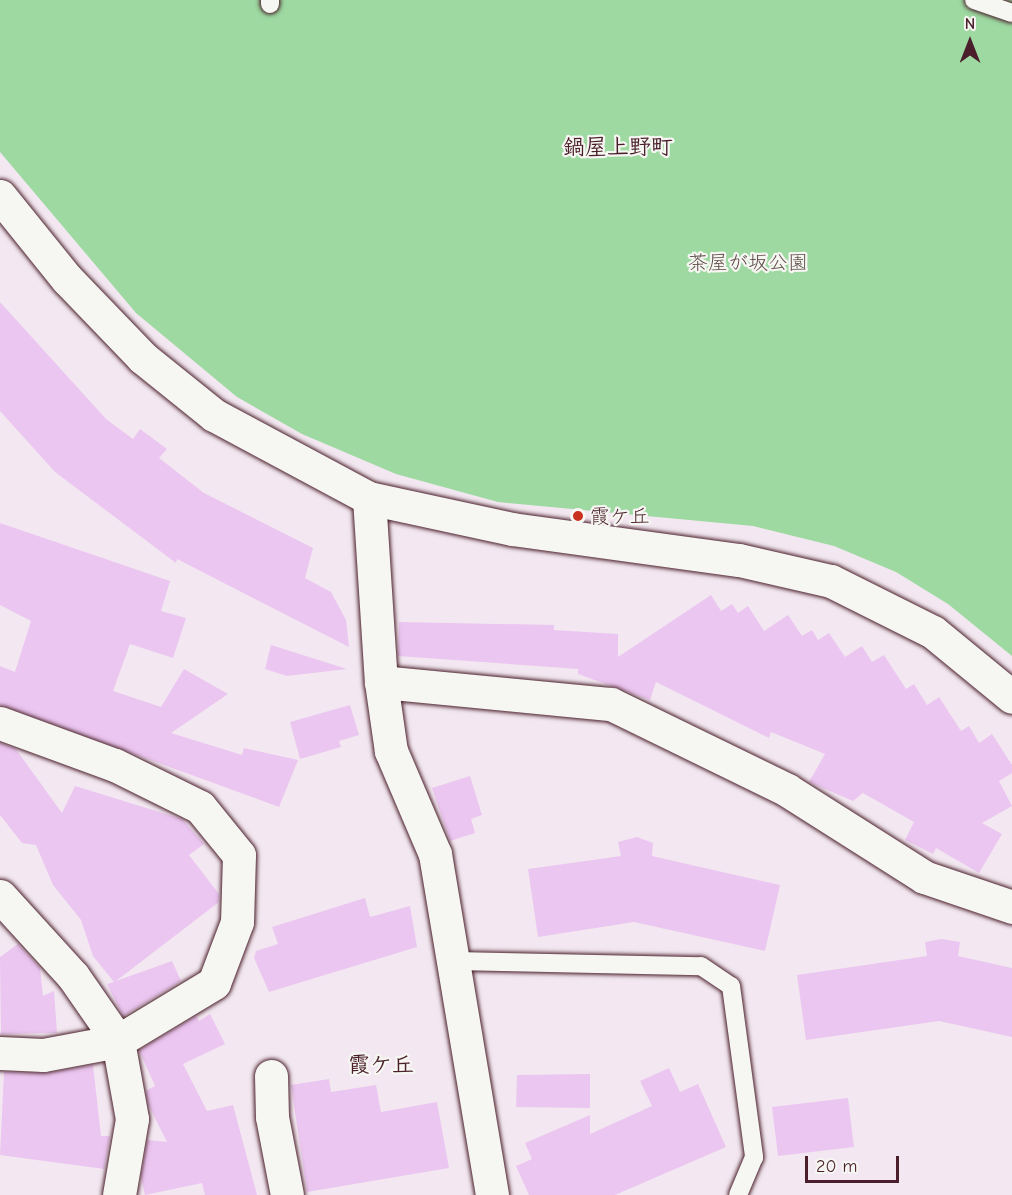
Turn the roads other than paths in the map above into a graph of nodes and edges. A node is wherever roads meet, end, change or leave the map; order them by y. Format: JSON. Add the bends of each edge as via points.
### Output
{"nodes":[{"id":1,"x":974,"y":0,"type":"edge"},
{"id":2,"x":1012,"y":13,"type":"edge"},
{"id":3,"x":0,"y":196,"type":"edge"},
{"id":4,"x":369,"y":498,"type":"junction"},
{"id":5,"x":381,"y":682,"type":"junction"},
{"id":6,"x":1012,"y":697,"type":"edge"},
{"id":7,"x":0,"y":723,"type":"edge"},
{"id":8,"x":0,"y":896,"type":"edge"},
{"id":9,"x":1012,"y":907,"type":"edge"},
{"id":10,"x":454,"y":961,"type":"junction"},
{"id":11,"x":118,"y":1041,"type":"junction"},
{"id":12,"x":0,"y":1053,"type":"edge"},
{"id":13,"x":271,"y":1076,"type":"dead end"},
{"id":14,"x":118,"y":1195,"type":"edge"},
{"id":15,"x":287,"y":1195,"type":"edge"},
{"id":16,"x":492,"y":1195,"type":"edge"},
{"id":17,"x":738,"y":1195,"type":"edge"}],
"edges":[{"from":1,"to":2,"type":"lane"},
{"from":3,"to":4,"type":"street","via":[[67,279],[143,357],[214,415]]},
{"from":4,"to":5,"type":"street"},
{"from":4,"to":6,"type":"street","via":[[512,529],[739,560],[831,581],[933,632]]},
{"from":5,"to":9,"type":"street","via":[[611,704],[787,790],[924,877]]},
{"from":5,"to":10,"type":"street","via":[[391,751],[435,854]]},
{"from":7,"to":11,"type":"street","via":[[115,765],[200,807],[239,855],[237,922],[214,983]]},
{"from":8,"to":11,"type":"street","via":[[72,976]]},
{"from":10,"to":16,"type":"street"},
{"from":10,"to":17,"type":"lane","via":[[702,966],[731,986],[754,1157]]},
{"from":11,"to":12,"type":"street","via":[[43,1055]]},
{"from":11,"to":14,"type":"street","via":[[132,1119]]},
{"from":13,"to":15,"type":"street","via":[[272,1117]]}]}
